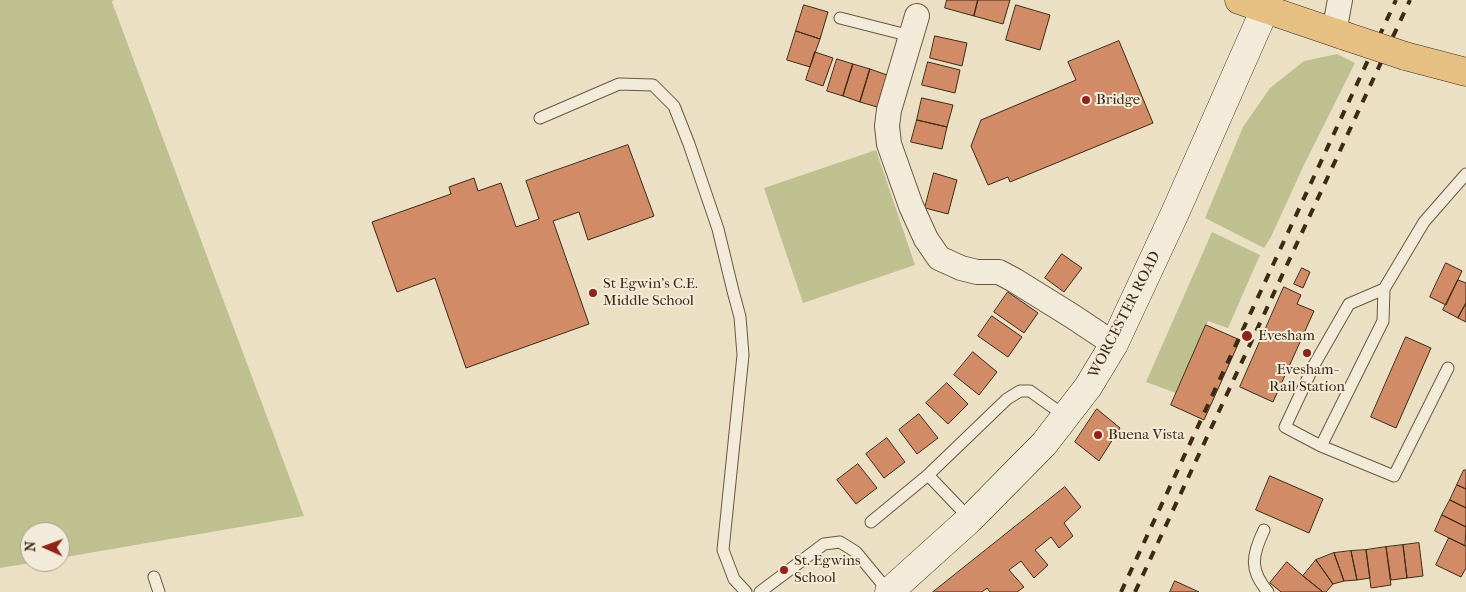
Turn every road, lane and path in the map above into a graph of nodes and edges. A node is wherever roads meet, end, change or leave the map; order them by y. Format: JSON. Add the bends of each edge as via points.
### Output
{"nodes":[{"id":1,"x":1239,"y":0,"type":"edge"},
{"id":2,"x":1340,"y":0,"type":"edge"},
{"id":3,"x":1265,"y":9,"type":"junction"},
{"id":4,"x":840,"y":18,"type":"dead end"},
{"id":5,"x":914,"y":26,"type":"joint"},
{"id":6,"x":1339,"y":34,"type":"junction"},
{"id":7,"x":1466,"y":72,"type":"edge"},
{"id":8,"x":540,"y":118,"type":"dead end"},
{"id":9,"x":1466,"y":174,"type":"edge"},
{"id":10,"x":1384,"y":289,"type":"junction"},
{"id":11,"x":1114,"y":344,"type":"junction"},
{"id":12,"x":1448,"y":368,"type":"dead end"},
{"id":13,"x":1066,"y":416,"type":"junction"},
{"id":14,"x":1321,"y":446,"type":"junction"},
{"id":15,"x":928,"y":475,"type":"junction"},
{"id":16,"x":970,"y":519,"type":"junction"},
{"id":17,"x":871,"y":522,"type":"dead end"},
{"id":18,"x":1264,"y":530,"type":"dead end"},
{"id":19,"x":154,"y":577,"type":"dead end"},
{"id":20,"x":159,"y":592,"type":"edge"},
{"id":21,"x":746,"y":592,"type":"edge"},
{"id":22,"x":760,"y":592,"type":"edge"},
{"id":23,"x":889,"y":592,"type":"edge"},
{"id":24,"x":1268,"y":592,"type":"edge"}],
"edges":[{"from":1,"to":3,"type":"main road"},
{"from":2,"to":6,"type":"street"},
{"from":3,"to":6,"type":"main road"},
{"from":3,"to":11,"type":"main road","name":"WORCESTER ROAD"},
{"from":4,"to":5,"type":"lane"},
{"from":5,"to":11,"type":"street","via":[[887,126],[889,144],[926,239],[939,258],[977,272],[999,272]]},
{"from":6,"to":7,"type":"main road","bridge":true},
{"from":8,"to":21,"type":"lane","via":[[619,84],[653,85],[674,106],[718,229],[740,316],[743,355],[722,550],[734,578]]},
{"from":9,"to":10,"type":"lane","via":[[1424,222]]},
{"from":10,"to":14,"type":"lane","via":[[1382,321]]},
{"from":10,"to":14,"type":"lane","via":[[1350,304],[1314,365],[1285,428]]},
{"from":11,"to":13,"type":"main road","name":"WORCESTER ROAD"},
{"from":12,"to":14,"type":"lane","via":[[1394,476]]},
{"from":13,"to":15,"type":"lane","via":[[1030,391],[1020,390]]},
{"from":13,"to":16,"type":"main road","name":"WORCESTER ROAD","via":[[1044,444]]},
{"from":15,"to":16,"type":"lane"},
{"from":15,"to":17,"type":"lane"},
{"from":16,"to":23,"type":"main road","name":"WORCESTER ROAD"},
{"from":18,"to":24,"type":"lane","via":[[1253,558],[1259,582]]},
{"from":19,"to":20,"type":"lane"},
{"from":22,"to":23,"type":"lane","via":[[824,544],[840,542],[856,552]]}]}
